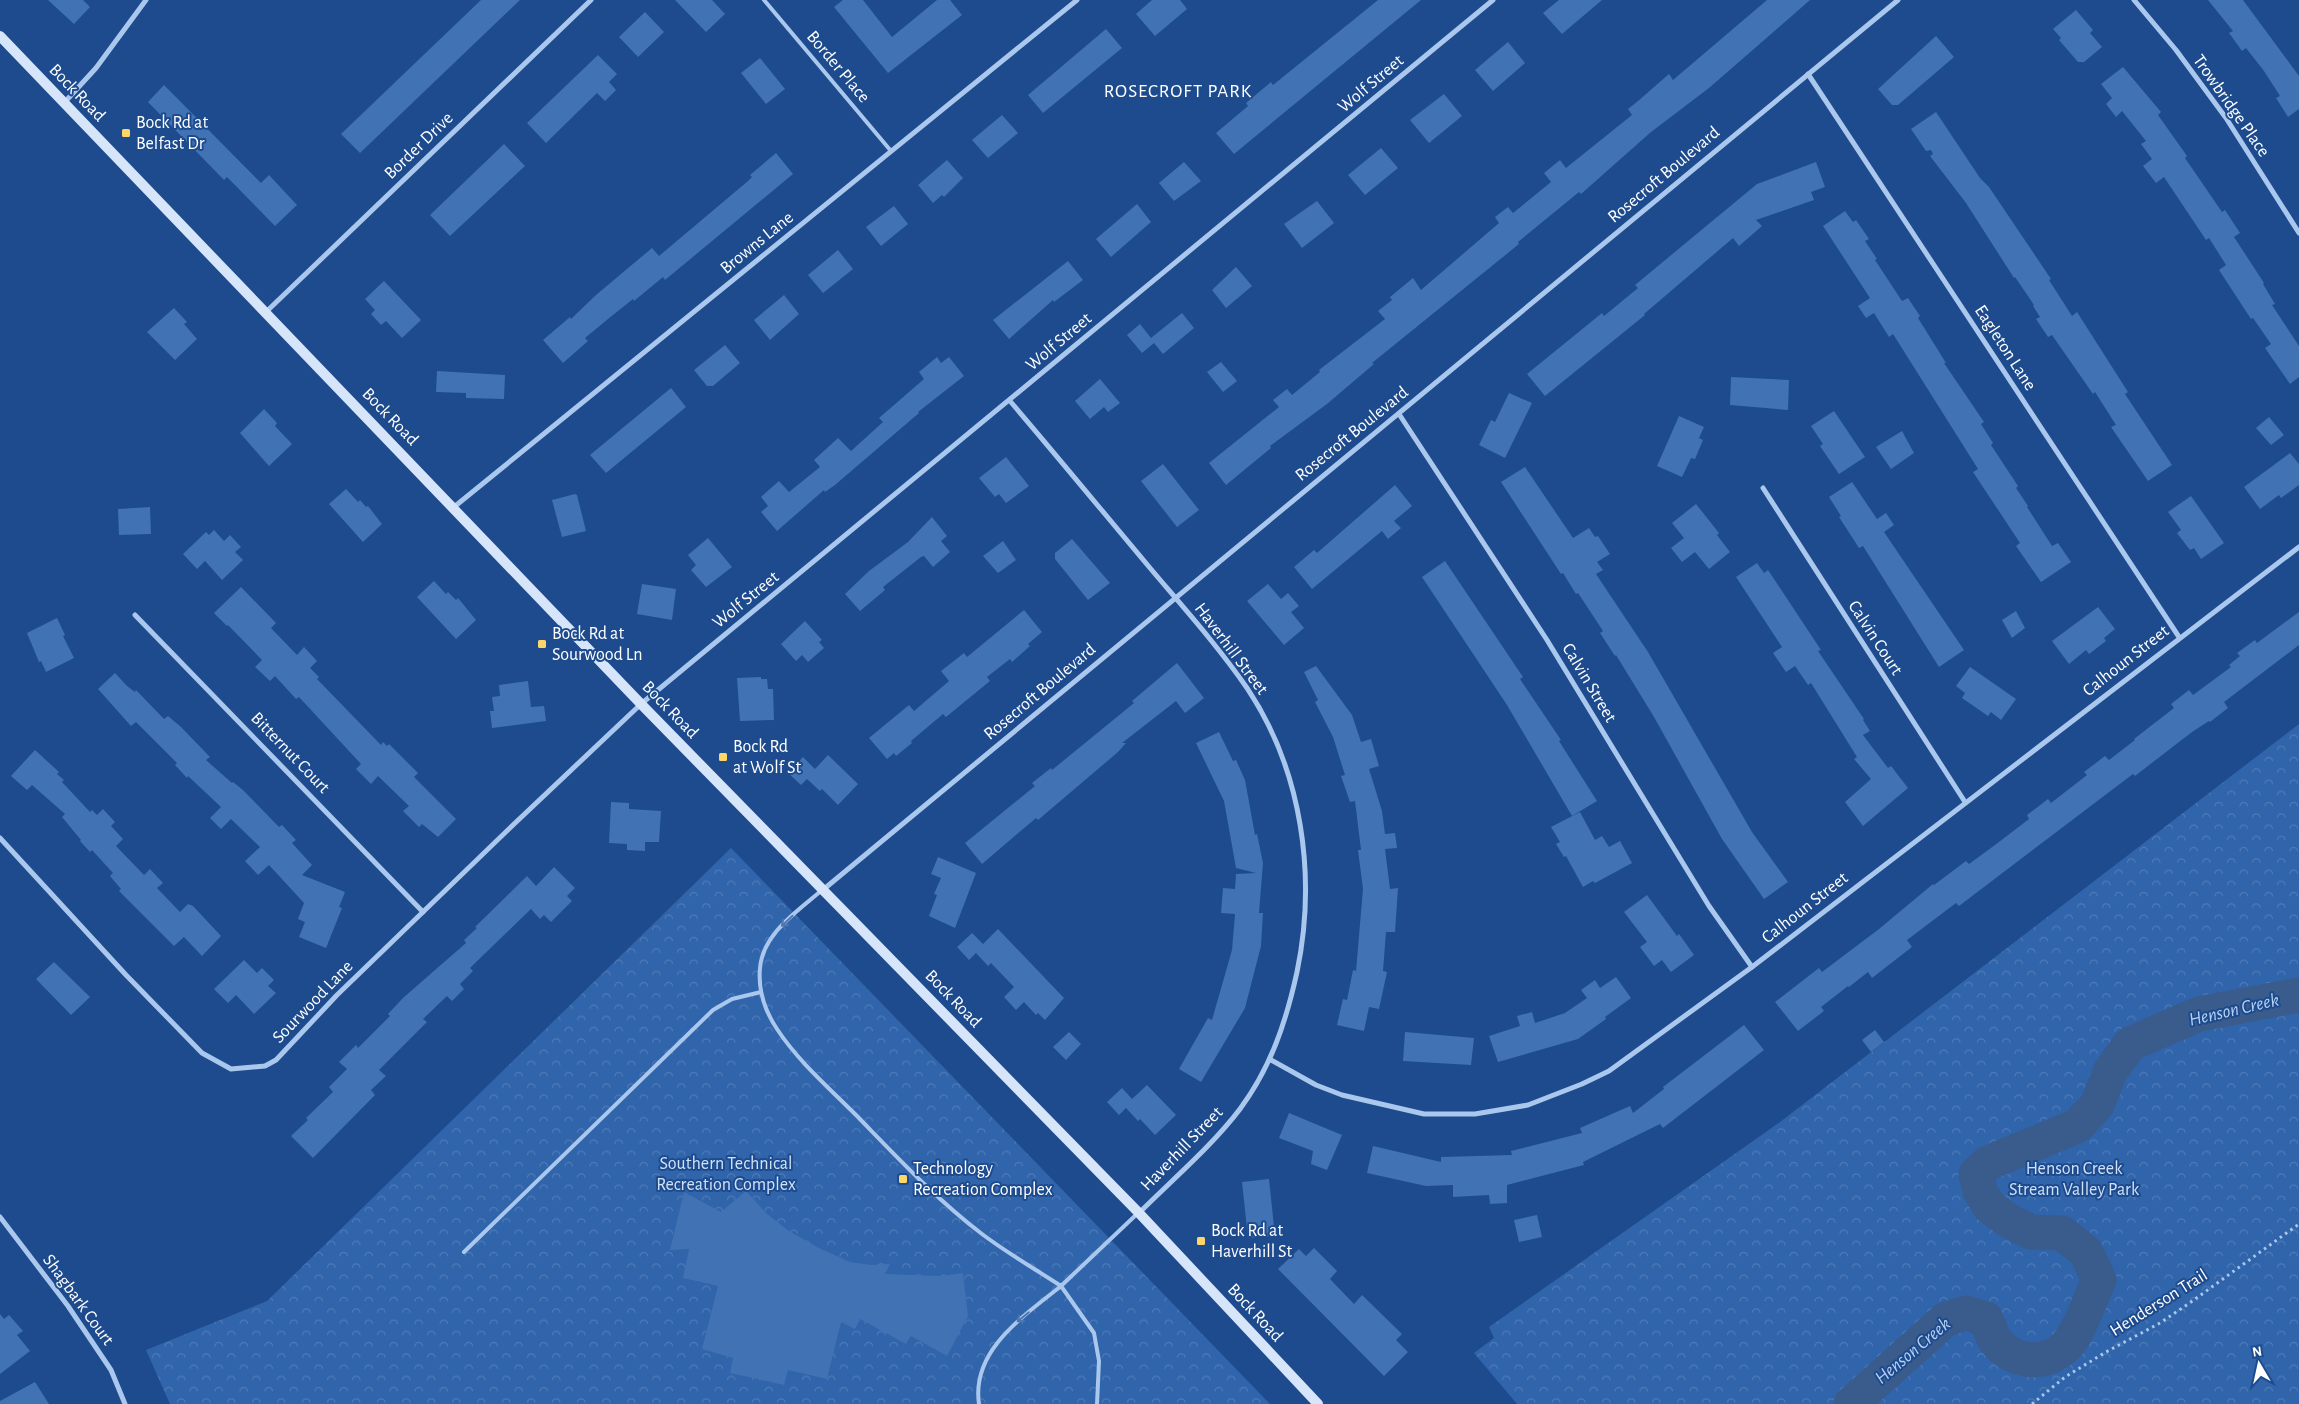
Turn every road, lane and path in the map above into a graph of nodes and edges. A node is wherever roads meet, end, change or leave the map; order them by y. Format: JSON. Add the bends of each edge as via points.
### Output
{"nodes":[{"id":1,"x":146,"y":0,"type":"edge"},
{"id":2,"x":591,"y":0,"type":"edge"},
{"id":3,"x":764,"y":0,"type":"edge"},
{"id":4,"x":1076,"y":0,"type":"edge"},
{"id":5,"x":1493,"y":0,"type":"edge"},
{"id":6,"x":1898,"y":0,"type":"edge"},
{"id":7,"x":2134,"y":0,"type":"edge"},
{"id":8,"x":0,"y":36,"type":"edge"},
{"id":9,"x":1808,"y":74,"type":"junction"},
{"id":10,"x":64,"y":103,"type":"junction"},
{"id":11,"x":891,"y":151,"type":"junction"},
{"id":12,"x":2299,"y":233,"type":"edge"},
{"id":13,"x":266,"y":312,"type":"junction"},
{"id":14,"x":1010,"y":401,"type":"junction"},
{"id":15,"x":1399,"y":414,"type":"junction"},
{"id":16,"x":1763,"y":488,"type":"dead end"},
{"id":17,"x":454,"y":507,"type":"junction"},
{"id":18,"x":2299,"y":547,"type":"edge"},
{"id":19,"x":1175,"y":598,"type":"junction"},
{"id":20,"x":135,"y":615,"type":"dead end"},
{"id":21,"x":2179,"y":637,"type":"junction"},
{"id":22,"x":641,"y":704,"type":"junction"},
{"id":23,"x":1965,"y":802,"type":"junction"},
{"id":24,"x":0,"y":838,"type":"edge"},
{"id":25,"x":824,"y":889,"type":"junction"},
{"id":26,"x":423,"y":912,"type":"junction"},
{"id":27,"x":1752,"y":967,"type":"junction"},
{"id":28,"x":761,"y":992,"type":"junction"},
{"id":29,"x":1271,"y":1060,"type":"junction"},
{"id":30,"x":1139,"y":1213,"type":"junction"},
{"id":31,"x":0,"y":1216,"type":"edge"},
{"id":32,"x":2299,"y":1224,"type":"edge"},
{"id":33,"x":464,"y":1252,"type":"dead end"},
{"id":34,"x":1061,"y":1286,"type":"junction"},
{"id":35,"x":125,"y":1404,"type":"edge"},
{"id":36,"x":979,"y":1404,"type":"edge"},
{"id":37,"x":1097,"y":1404,"type":"edge"},
{"id":38,"x":1318,"y":1404,"type":"edge"},
{"id":39,"x":2032,"y":1404,"type":"edge"}],
"edges":[{"from":1,"to":10,"type":"street","via":[[96,68]]},
{"from":2,"to":13,"type":"street","name":"Border Drive"},
{"from":3,"to":11,"type":"lane","name":"Border Place"},
{"from":4,"to":11,"type":"street","name":"Browns Lane"},
{"from":5,"to":14,"type":"street","name":"Wolf Street"},
{"from":6,"to":9,"type":"street","name":"Rosecroft Boulevard"},
{"from":7,"to":12,"type":"street","name":"Trowbridge Place","via":[[2226,118]]},
{"from":8,"to":10,"type":"main road","name":"Bock Road"},
{"from":9,"to":15,"type":"street","name":"Rosecroft Boulevard"},
{"from":9,"to":21,"type":"street","name":"Eagleton Lane"},
{"from":10,"to":13,"type":"main road","name":"Bock Road"},
{"from":11,"to":17,"type":"street","name":"Browns Lane"},
{"from":13,"to":17,"type":"main road","name":"Bock Road"},
{"from":14,"to":19,"type":"street","name":"Haverhill Street"},
{"from":14,"to":22,"type":"street","name":"Wolf Street"},
{"from":15,"to":19,"type":"street","name":"Rosecroft Boulevard"},
{"from":15,"to":27,"type":"street","name":"Calvin Street","via":[[1547,640],[1709,906]]},
{"from":16,"to":23,"type":"street","name":"Calvin Court"},
{"from":17,"to":22,"type":"main road","name":"Bock Road"},
{"from":18,"to":21,"type":"street","name":"Calhoun Street"},
{"from":19,"to":25,"type":"street","name":"Rosecroft Boulevard"},
{"from":19,"to":29,"type":"street","name":"Haverhill Street","via":[[1237,675],[1261,712],[1283,760],[1299,818],[1306,877],[1303,942],[1291,999]]},
{"from":20,"to":26,"type":"street","name":"Bitternut Court"},
{"from":21,"to":23,"type":"street","name":"Calhoun Street"},
{"from":22,"to":25,"type":"main road","name":"Bock Road"},
{"from":22,"to":26,"type":"street","name":"Sourwood Lane"},
{"from":23,"to":27,"type":"street","name":"Calhoun Street"},
{"from":24,"to":26,"type":"street","name":"Sourwood Lane","via":[[182,1033],[212,1060],[231,1068],[265,1066],[276,1060],[337,995]]},
{"from":25,"to":28,"type":"lane","one_way":true,"via":[[784,923],[770,940],[760,967]]},
{"from":25,"to":30,"type":"main road","name":"Bock Road"},
{"from":27,"to":29,"type":"street","name":"Calhoun Street","via":[[1610,1071],[1528,1105],[1503,1110],[1424,1114],[1400,1110],[1342,1095]]},
{"from":28,"to":33,"type":"lane","via":[[732,999],[713,1010]]},
{"from":28,"to":34,"type":"lane","via":[[776,1028],[797,1056],[938,1198],[982,1234]]},
{"from":29,"to":30,"type":"street","name":"Haverhill Street","via":[[1241,1107],[1214,1140]]},
{"from":30,"to":34,"type":"lane"},
{"from":30,"to":38,"type":"main road","name":"Bock Road"},
{"from":31,"to":35,"type":"street","name":"Shagbark Court","via":[[68,1306],[111,1370]]},
{"from":32,"to":39,"type":"path","name":"Henderson Trail","via":[[2160,1323],[2072,1373]]},
{"from":34,"to":36,"type":"lane","one_way":true,"via":[[1016,1322],[995,1345],[983,1368],[977,1391]]},
{"from":34,"to":37,"type":"lane","via":[[1094,1333],[1100,1361]]}]}
